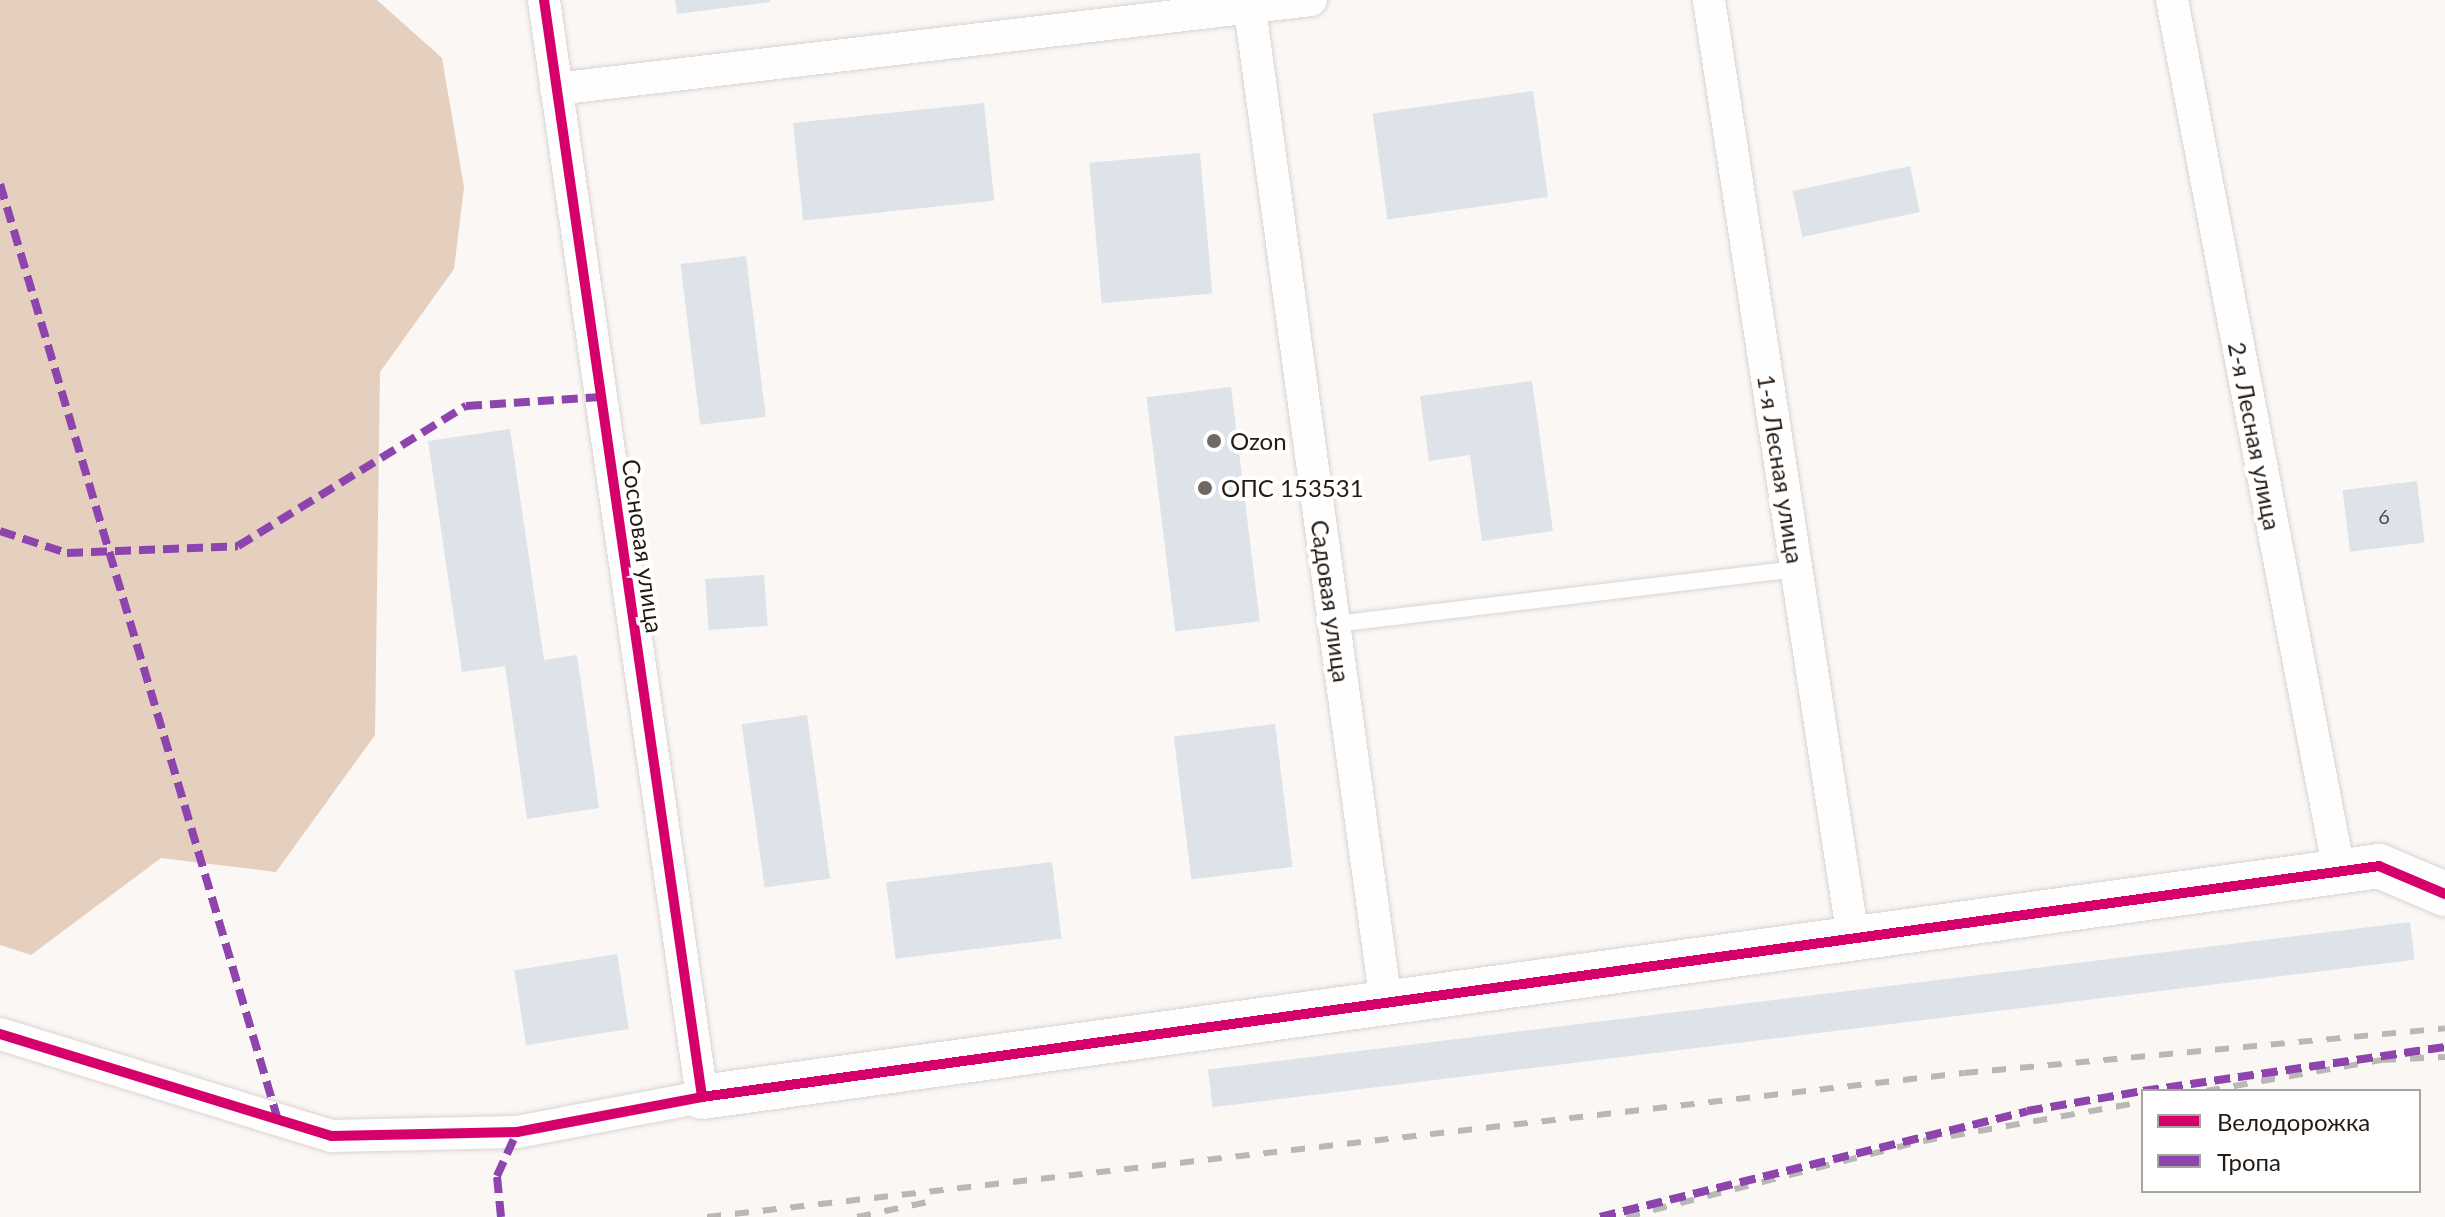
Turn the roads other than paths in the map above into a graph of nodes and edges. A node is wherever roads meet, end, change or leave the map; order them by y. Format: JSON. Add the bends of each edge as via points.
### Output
{"nodes":[{"id":1,"x":544,"y":0,"type":"edge"},
{"id":2,"x":1311,"y":0,"type":"edge"},
{"id":3,"x":1709,"y":0,"type":"edge"},
{"id":4,"x":2172,"y":0,"type":"edge"},
{"id":5,"x":1250,"y":9,"type":"junction"},
{"id":6,"x":556,"y":89,"type":"junction"},
{"id":7,"x":1797,"y":569,"type":"junction"},
{"id":8,"x":1335,"y":624,"type":"junction"},
{"id":9,"x":2339,"y":871,"type":"junction"},
{"id":10,"x":2445,"y":894,"type":"edge"},
{"id":11,"x":1853,"y":938,"type":"junction"},
{"id":12,"x":1386,"y":1003,"type":"junction"},
{"id":13,"x":0,"y":1034,"type":"edge"},
{"id":14,"x":702,"y":1097,"type":"junction"}],
"edges":[{"from":1,"to":6,"type":"street","name":"Сосновая улица"},
{"from":2,"to":5,"type":"street"},
{"from":3,"to":7,"type":"street","name":"1-я Лесная улица"},
{"from":4,"to":9,"type":"street","name":"2-я Лесная улица"},
{"from":5,"to":6,"type":"street"},
{"from":5,"to":8,"type":"street","name":"Садовая улица"},
{"from":6,"to":14,"type":"street","name":"Сосновая улица"},
{"from":7,"to":8,"type":"lane"},
{"from":7,"to":11,"type":"street","name":"1-я Лесная улица"},
{"from":8,"to":12,"type":"street","name":"Садовая улица"},
{"from":9,"to":10,"type":"street","via":[[2379,866]]},
{"from":9,"to":11,"type":"street"},
{"from":11,"to":12,"type":"street"},
{"from":12,"to":14,"type":"street"},
{"from":13,"to":14,"type":"street","via":[[331,1136],[517,1132]]}]}
